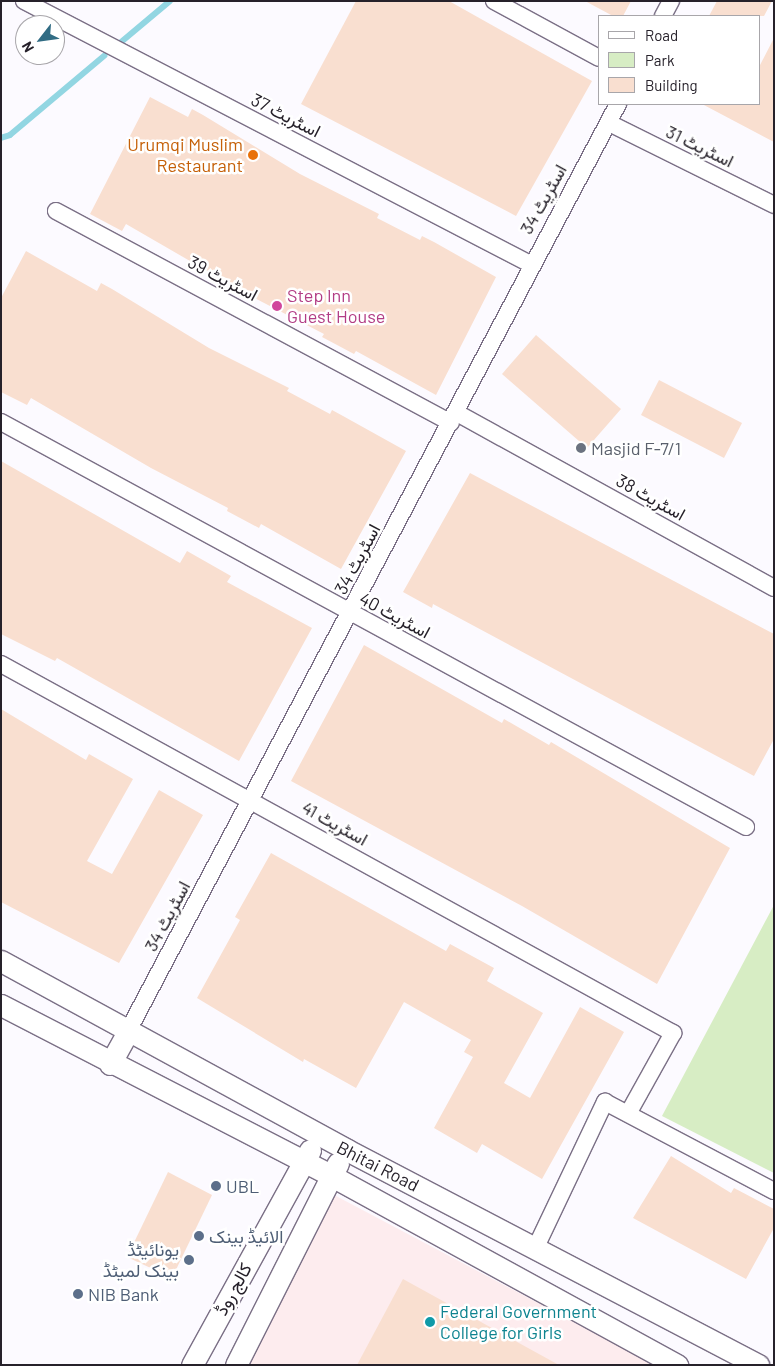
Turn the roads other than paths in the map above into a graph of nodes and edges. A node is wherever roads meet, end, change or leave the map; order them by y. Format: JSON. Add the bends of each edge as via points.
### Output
{"nodes":[{"id":1,"x":24,"y":1,"type":"edge"},
{"id":2,"x":494,"y":1,"type":"edge"},
{"id":3,"x":672,"y":1,"type":"edge"},
{"id":4,"x":664,"y":15,"type":"edge"},
{"id":5,"x":598,"y":57,"type":"edge"},
{"id":6,"x":618,"y":105,"type":"edge"},
{"id":7,"x":609,"y":123,"type":"junction"},
{"id":8,"x":774,"y":204,"type":"edge"},
{"id":9,"x":56,"y":211,"type":"dead end"},
{"id":10,"x":530,"y":264,"type":"junction"},
{"id":11,"x":454,"y":418,"type":"junction"},
{"id":12,"x":1,"y":422,"type":"edge"},
{"id":13,"x":774,"y":588,"type":"edge"},
{"id":14,"x":351,"y":614,"type":"junction"},
{"id":15,"x":1,"y":664,"type":"edge"},
{"id":16,"x":251,"y":799,"type":"junction"},
{"id":17,"x":746,"y":827,"type":"dead end"},
{"id":18,"x":1,"y":961,"type":"edge"},
{"id":19,"x":1,"y":1005,"type":"edge"},
{"id":20,"x":128,"y":1031,"type":"junction"},
{"id":21,"x":110,"y":1064,"type":"junction"},
{"id":22,"x":629,"y":1112,"type":"junction"},
{"id":23,"x":318,"y":1135,"type":"junction"},
{"id":24,"x":347,"y":1150,"type":"junction"},
{"id":25,"x":303,"y":1162,"type":"junction"},
{"id":26,"x":330,"y":1175,"type":"junction"},
{"id":27,"x":774,"y":1190,"type":"edge"},
{"id":28,"x":536,"y":1247,"type":"junction"},
{"id":29,"x":192,"y":1365,"type":"edge"},
{"id":30,"x":236,"y":1365,"type":"edge"},
{"id":31,"x":677,"y":1365,"type":"edge"},
{"id":32,"x":758,"y":1365,"type":"edge"}],
"edges":[{"from":1,"to":10,"type":"street","name":"اسٹریٹ 37"},
{"from":2,"to":5,"type":"street"},
{"from":3,"to":4,"type":"street"},
{"from":6,"to":7,"type":"street","name":"اسٹریٹ 34"},
{"from":7,"to":8,"type":"street","name":"اسٹریٹ 31"},
{"from":7,"to":10,"type":"street","name":"اسٹریٹ 34"},
{"from":9,"to":11,"type":"street","name":"اسٹریٹ 39"},
{"from":10,"to":11,"type":"street","name":"اسٹریٹ 34"},
{"from":11,"to":13,"type":"street","name":"اسٹریٹ 38"},
{"from":11,"to":14,"type":"street","name":"اسٹریٹ 34"},
{"from":12,"to":14,"type":"street","name":"اسٹریٹ 40"},
{"from":14,"to":16,"type":"street","name":"اسٹریٹ 34"},
{"from":14,"to":17,"type":"street","name":"اسٹریٹ 40"},
{"from":15,"to":16,"type":"street","name":"اسٹریٹ 41"},
{"from":16,"to":20,"type":"street","name":"اسٹریٹ 34"},
{"from":16,"to":22,"type":"street","name":"اسٹریٹ 41","via":[[673,1033]]},
{"from":18,"to":20,"type":"street","name":"Bhitai Road"},
{"from":19,"to":21,"type":"street","name":"Bhitai Road"},
{"from":20,"to":21,"type":"street"},
{"from":20,"to":23,"type":"street","name":"Bhitai Road"},
{"from":21,"to":25,"type":"street","name":"Bhitai Road"},
{"from":22,"to":27,"type":"street"},
{"from":22,"to":28,"type":"street","via":[[605,1102]]},
{"from":23,"to":24,"type":"street","name":"Bhitai Road"},
{"from":23,"to":25,"type":"street","name":"کالج روڈ"},
{"from":24,"to":26,"type":"street","name":"کالج روڈ"},
{"from":24,"to":28,"type":"street","name":"Bhitai Road"},
{"from":25,"to":26,"type":"street","name":"Bhitai Road"},
{"from":25,"to":29,"type":"street","name":"کالج روڈ"},
{"from":26,"to":30,"type":"street","name":"کالج روڈ"},
{"from":26,"to":31,"type":"street","name":"Bhitai Road"},
{"from":28,"to":32,"type":"street","name":"Bhitai Road"}]}
